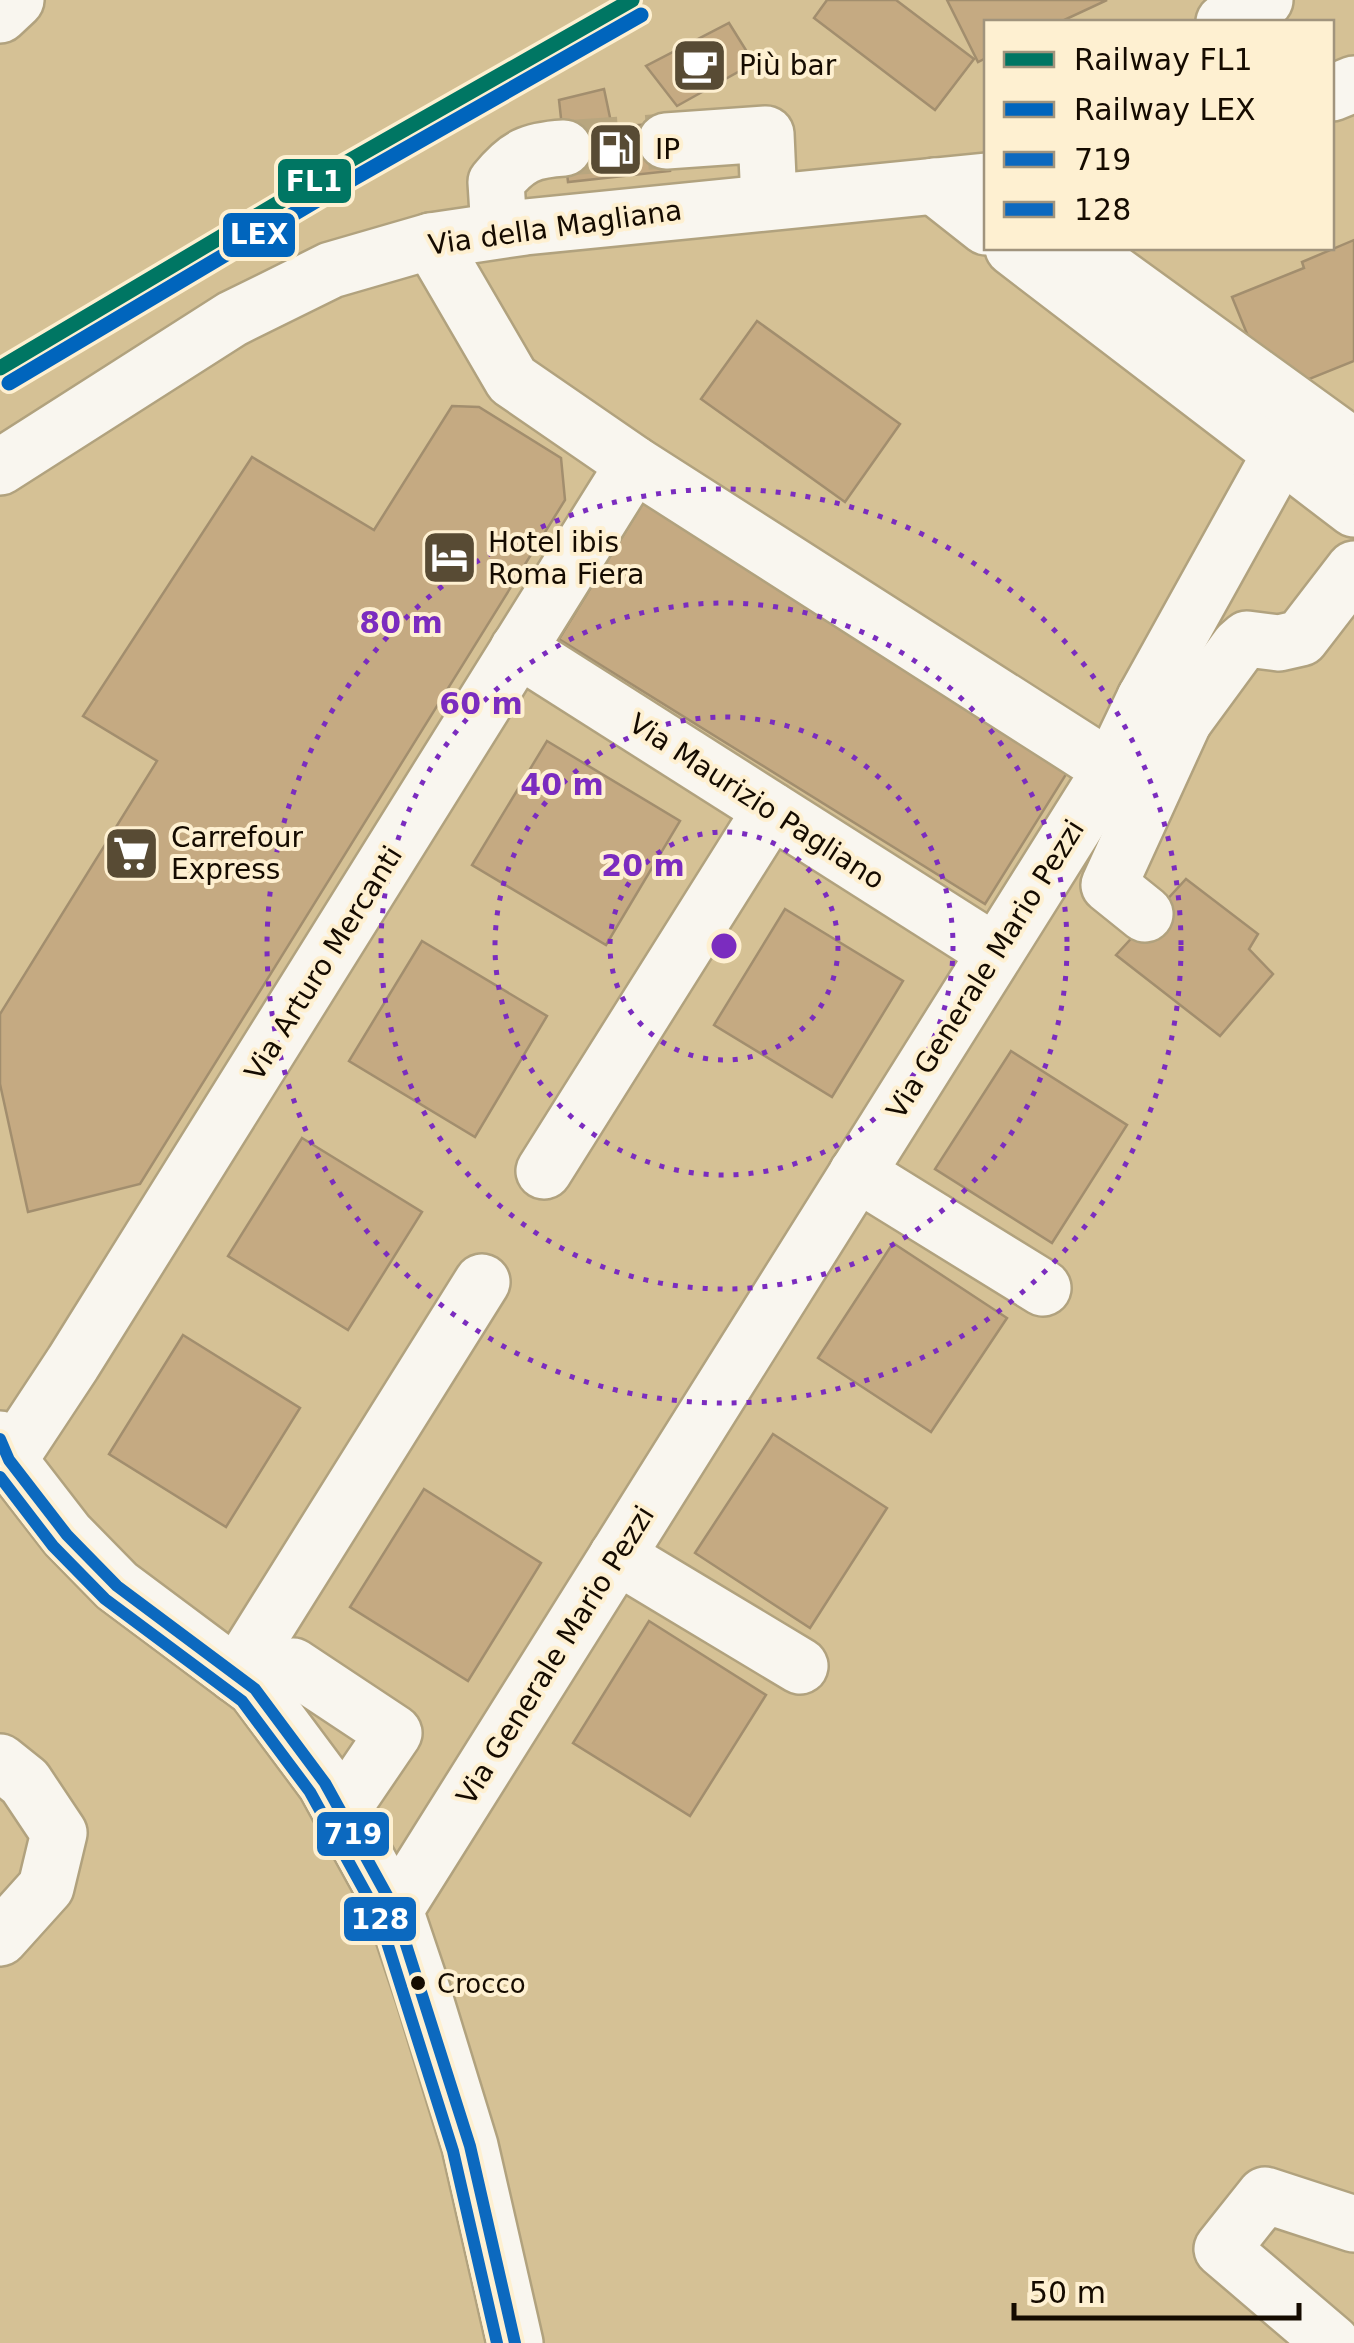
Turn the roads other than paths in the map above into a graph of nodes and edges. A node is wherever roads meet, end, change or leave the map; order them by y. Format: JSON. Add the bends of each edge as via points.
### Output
{"nodes":[{"id":1,"x":16,"y":0,"type":"edge"},
{"id":2,"x":1265,"y":0,"type":"edge"},
{"id":3,"x":0,"y":15,"type":"edge"},
{"id":4,"x":1228,"y":20,"type":"edge"},
{"id":5,"x":666,"y":141,"type":"tunnel mouth"},
{"id":6,"x":564,"y":148,"type":"tunnel mouth"},
{"id":7,"x":973,"y":182,"type":"edge"},
{"id":8,"x":769,"y":200,"type":"junction"},
{"id":9,"x":984,"y":220,"type":"edge"},
{"id":10,"x":498,"y":230,"type":"junction"},
{"id":11,"x":431,"y":242,"type":"junction"},
{"id":12,"x":1017,"y":250,"type":"edge"},
{"id":13,"x":1081,"y":250,"type":"edge"},
{"id":14,"x":1354,"y":446,"type":"edge"},
{"id":15,"x":1281,"y":453,"type":"junction"},
{"id":16,"x":634,"y":464,"type":"junction"},
{"id":17,"x":1,"y":468,"type":"edge"},
{"id":18,"x":1354,"y":509,"type":"edge"},
{"id":19,"x":1354,"y":569,"type":"edge"},
{"id":20,"x":518,"y":649,"type":"junction"},
{"id":21,"x":1164,"y":710,"type":"junction"},
{"id":22,"x":1111,"y":769,"type":"junction"},
{"id":23,"x":771,"y":810,"type":"junction"},
{"id":24,"x":1145,"y":914,"type":"dead end"},
{"id":25,"x":995,"y":952,"type":"junction"},
{"id":26,"x":544,"y":1171,"type":"dead end"},
{"id":27,"x":857,"y":1173,"type":"junction"},
{"id":28,"x":482,"y":1282,"type":"dead end"},
{"id":29,"x":1043,"y":1288,"type":"dead end"},
{"id":30,"x":5,"y":1450,"type":"edge"},
{"id":31,"x":617,"y":1556,"type":"junction"},
{"id":32,"x":800,"y":1666,"type":"dead end"},
{"id":33,"x":246,"y":1682,"type":"junction"},
{"id":34,"x":0,"y":1762,"type":"edge"},
{"id":35,"x":342,"y":1812,"type":"junction"},
{"id":36,"x":395,"y":1910,"type":"junction"},
{"id":37,"x":0,"y":1938,"type":"edge"},
{"id":38,"x":1354,"y":2224,"type":"edge"},
{"id":39,"x":515,"y":2343,"type":"edge"},
{"id":40,"x":1332,"y":2343,"type":"edge"}],
"edges":[{"from":1,"to":3,"type":"street"},
{"from":2,"to":4,"type":"street"},
{"from":5,"to":8,"type":"street","via":[[753,113]]},
{"from":6,"to":10,"type":"street","via":[[513,161],[496,182]]},
{"from":7,"to":8,"type":"street","name":"Via della Magliana"},
{"from":7,"to":9,"type":"street"},
{"from":8,"to":10,"type":"street","name":"Via della Magliana"},
{"from":10,"to":11,"type":"street","name":"Via della Magliana"},
{"from":11,"to":16,"type":"street","via":[[512,380]]},
{"from":11,"to":17,"type":"street","name":"Via della Magliana","via":[[331,270],[232,319]]},
{"from":12,"to":15,"type":"street"},
{"from":13,"to":14,"type":"street"},
{"from":15,"to":18,"type":"street"},
{"from":15,"to":21,"type":"street"},
{"from":16,"to":20,"type":"street","name":"Via Arturo Mercanti"},
{"from":16,"to":22,"type":"street"},
{"from":19,"to":21,"type":"street","via":[[1301,638],[1247,639]]},
{"from":20,"to":23,"type":"street","name":"Via Maurizio Pagliano"},
{"from":20,"to":30,"type":"street","name":"Via Arturo Mercanti","via":[[84,1347]]},
{"from":21,"to":22,"type":"street","name":"Via Generale Mario Pezzi"},
{"from":21,"to":24,"type":"street","via":[[1109,885]]},
{"from":22,"to":25,"type":"street","name":"Via Generale Mario Pezzi"},
{"from":23,"to":25,"type":"street","name":"Via Maurizio Pagliano"},
{"from":23,"to":26,"type":"street"},
{"from":25,"to":27,"type":"street","name":"Via Generale Mario Pezzi"},
{"from":27,"to":29,"type":"street"},
{"from":27,"to":31,"type":"street","name":"Via Generale Mario Pezzi"},
{"from":28,"to":33,"type":"street"},
{"from":30,"to":33,"type":"street","via":[[67,1535],[116,1586]]},
{"from":31,"to":32,"type":"street"},
{"from":31,"to":36,"type":"street","name":"Via Generale Mario Pezzi"},
{"from":33,"to":35,"type":"street"},
{"from":33,"to":35,"type":"street","via":[[293,1666],[394,1734]]},
{"from":34,"to":37,"type":"street","via":[[25,1782],[59,1833],[46,1887]]},
{"from":35,"to":36,"type":"street"},
{"from":36,"to":39,"type":"street","via":[[470,2146]]},
{"from":38,"to":40,"type":"street","via":[[1265,2195],[1222,2249]]}]}
